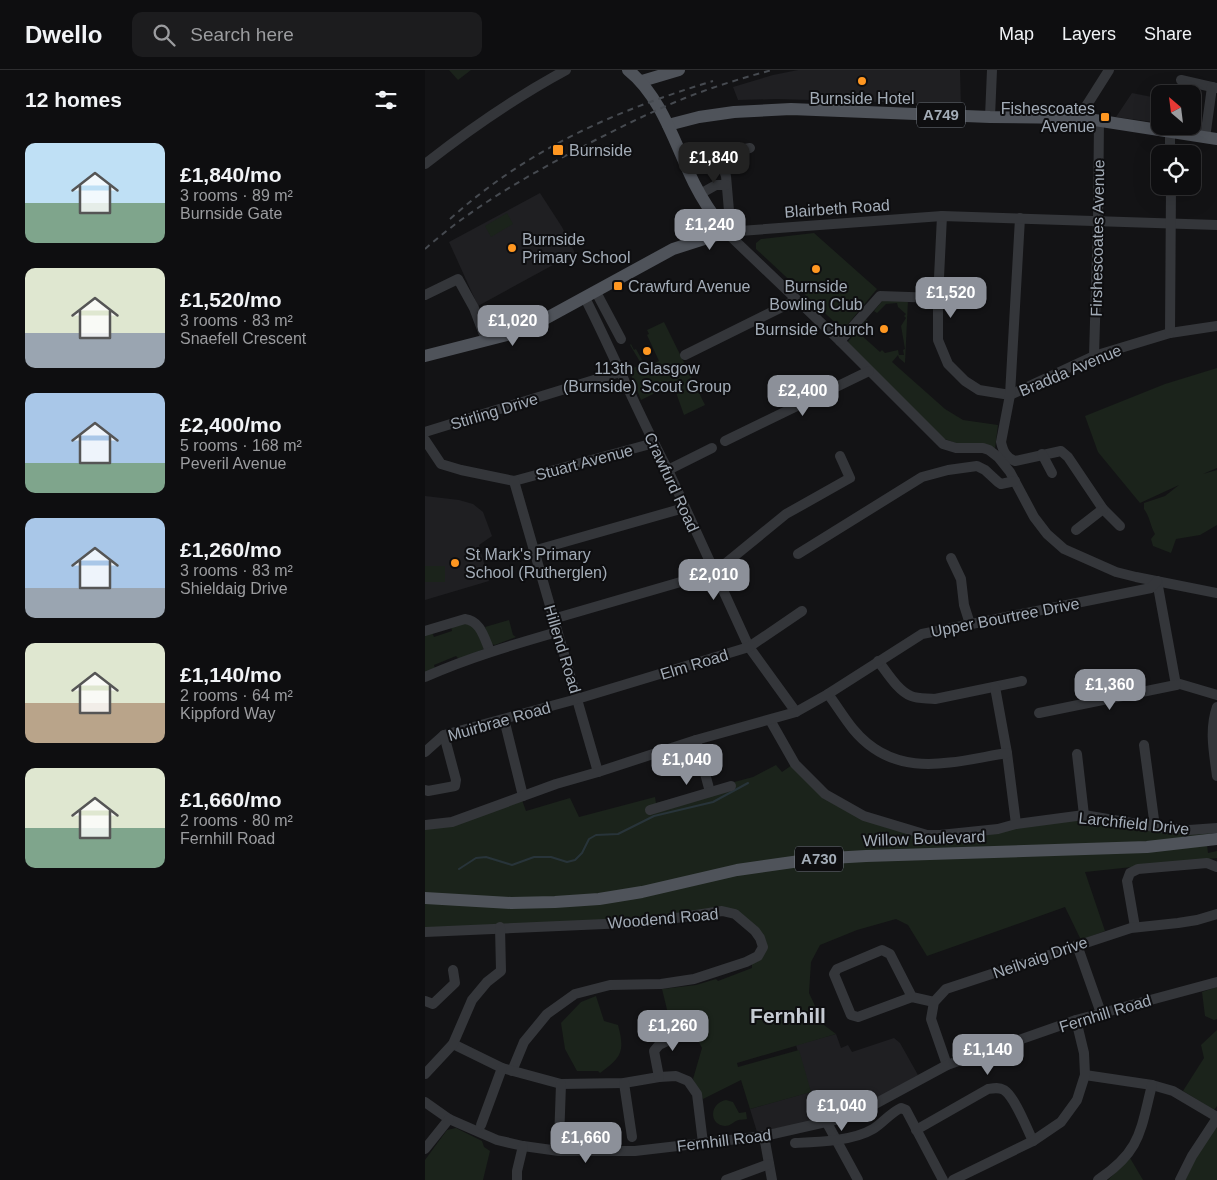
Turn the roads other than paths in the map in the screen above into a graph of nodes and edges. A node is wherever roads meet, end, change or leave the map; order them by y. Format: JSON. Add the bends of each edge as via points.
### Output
{"nodes":[{"id":1,"x":565,"y":70,"type":"edge"},
{"id":2,"x":628,"y":70,"type":"edge"},
{"id":3,"x":679,"y":70,"type":"edge"},
{"id":4,"x":992,"y":70,"type":"edge"},
{"id":5,"x":1109,"y":70,"type":"edge"},
{"id":6,"x":1181,"y":80,"type":"dead end"},
{"id":7,"x":641,"y":81,"type":"junction"},
{"id":8,"x":1214,"y":88,"type":"edge"},
{"id":9,"x":989,"y":117,"type":"junction"},
{"id":10,"x":1082,"y":118,"type":"junction"},
{"id":11,"x":1099,"y":120,"type":"junction"},
{"id":12,"x":668,"y":125,"type":"junction"},
{"id":13,"x":1151,"y":130,"type":"edge"},
{"id":14,"x":1184,"y":135,"type":"edge"},
{"id":15,"x":1213,"y":139,"type":"edge"},
{"id":16,"x":750,"y":148,"type":"dead end"},
{"id":17,"x":718,"y":154,"type":"junction"},
{"id":18,"x":705,"y":156,"type":"dead end"},
{"id":19,"x":425,"y":164,"type":"edge"},
{"id":20,"x":726,"y":185,"type":"junction"},
{"id":21,"x":700,"y":194,"type":"junction"},
{"id":22,"x":1171,"y":195,"type":"edge"},
{"id":23,"x":729,"y":212,"type":"dead end"},
{"id":24,"x":942,"y":216,"type":"junction"},
{"id":25,"x":1020,"y":218,"type":"junction"},
{"id":26,"x":1098,"y":221,"type":"junction"},
{"id":27,"x":1171,"y":223,"type":"junction"},
{"id":28,"x":1217,"y":225,"type":"edge"},
{"id":29,"x":726,"y":232,"type":"junction"},
{"id":30,"x":425,"y":295,"type":"edge"},
{"id":31,"x":591,"y":295,"type":"junction"},
{"id":32,"x":938,"y":298,"type":"junction"},
{"id":33,"x":796,"y":300,"type":"junction"},
{"id":34,"x":1217,"y":326,"type":"edge"},
{"id":35,"x":1170,"y":333,"type":"junction"},
{"id":36,"x":621,"y":339,"type":"dead end"},
{"id":37,"x":486,"y":340,"type":"junction"},
{"id":38,"x":840,"y":341,"type":"junction"},
{"id":39,"x":685,"y":355,"type":"dead end"},
{"id":40,"x":425,"y":356,"type":"edge"},
{"id":41,"x":1094,"y":356,"type":"junction"},
{"id":42,"x":869,"y":370,"type":"junction"},
{"id":43,"x":620,"y":372,"type":"junction"},
{"id":44,"x":1010,"y":396,"type":"junction"},
{"id":45,"x":425,"y":432,"type":"edge"},
{"id":46,"x":425,"y":440,"type":"edge"},
{"id":47,"x":725,"y":441,"type":"dead end"},
{"id":48,"x":653,"y":443,"type":"junction"},
{"id":49,"x":713,"y":448,"type":"dead end"},
{"id":50,"x":1042,"y":454,"type":"junction"},
{"id":51,"x":840,"y":456,"type":"dead end"},
{"id":52,"x":668,"y":470,"type":"junction"},
{"id":53,"x":1053,"y":473,"type":"dead end"},
{"id":54,"x":514,"y":481,"type":"junction"},
{"id":55,"x":1015,"y":481,"type":"junction"},
{"id":56,"x":684,"y":508,"type":"junction"},
{"id":57,"x":1103,"y":509,"type":"junction"},
{"id":58,"x":1120,"y":526,"type":"dead end"},
{"id":59,"x":1077,"y":530,"type":"dead end"},
{"id":60,"x":533,"y":551,"type":"junction"},
{"id":61,"x":798,"y":554,"type":"dead end"},
{"id":62,"x":951,"y":558,"type":"dead end"},
{"id":63,"x":715,"y":572,"type":"junction"},
{"id":64,"x":1157,"y":581,"type":"junction"},
{"id":65,"x":1217,"y":593,"type":"edge"},
{"id":66,"x":802,"y":611,"type":"dead end"},
{"id":67,"x":553,"y":619,"type":"junction"},
{"id":68,"x":970,"y":624,"type":"junction"},
{"id":69,"x":425,"y":631,"type":"edge"},
{"id":70,"x":557,"y":632,"type":"junction"},
{"id":71,"x":749,"y":647,"type":"junction"},
{"id":72,"x":490,"y":651,"type":"junction"},
{"id":73,"x":878,"y":661,"type":"junction"},
{"id":74,"x":425,"y":677,"type":"edge"},
{"id":75,"x":1023,"y":681,"type":"dead end"},
{"id":76,"x":1176,"y":685,"type":"junction"},
{"id":77,"x":995,"y":687,"type":"junction"},
{"id":78,"x":829,"y":694,"type":"junction"},
{"id":79,"x":1217,"y":695,"type":"edge"},
{"id":80,"x":577,"y":699,"type":"junction"},
{"id":81,"x":1217,"y":707,"type":"edge"},
{"id":82,"x":796,"y":712,"type":"junction"},
{"id":83,"x":1039,"y":713,"type":"dead end"},
{"id":84,"x":504,"y":719,"type":"junction"},
{"id":85,"x":770,"y":720,"type":"junction"},
{"id":86,"x":444,"y":736,"type":"junction"},
{"id":87,"x":696,"y":740,"type":"junction"},
{"id":88,"x":1144,"y":745,"type":"dead end"},
{"id":89,"x":425,"y":752,"type":"edge"},
{"id":90,"x":1007,"y":753,"type":"junction"},
{"id":91,"x":1077,"y":754,"type":"dead end"},
{"id":92,"x":598,"y":772,"type":"junction"},
{"id":93,"x":1217,"y":776,"type":"edge"},
{"id":94,"x":731,"y":786,"type":"dead end"},
{"id":95,"x":425,"y":790,"type":"edge"},
{"id":96,"x":710,"y":792,"type":"junction"},
{"id":97,"x":523,"y":796,"type":"junction"},
{"id":98,"x":650,"y":810,"type":"dead end"},
{"id":99,"x":1084,"y":815,"type":"junction"},
{"id":100,"x":1016,"y":824,"type":"junction"},
{"id":101,"x":425,"y":825,"type":"edge"},
{"id":102,"x":1155,"y":827,"type":"junction"},
{"id":103,"x":1217,"y":828,"type":"edge"},
{"id":104,"x":1217,"y":839,"type":"edge"},
{"id":105,"x":1217,"y":867,"type":"edge"},
{"id":106,"x":425,"y":898,"type":"edge"},
{"id":107,"x":1217,"y":914,"type":"edge"},
{"id":108,"x":500,"y":927,"type":"junction"},
{"id":109,"x":1135,"y":927,"type":"junction"},
{"id":110,"x":425,"y":932,"type":"edge"},
{"id":111,"x":1077,"y":945,"type":"junction"},
{"id":112,"x":453,"y":970,"type":"dead end"},
{"id":113,"x":1217,"y":982,"type":"edge"},
{"id":114,"x":912,"y":997,"type":"junction"},
{"id":115,"x":425,"y":1001,"type":"edge"},
{"id":116,"x":934,"y":1002,"type":"junction"},
{"id":117,"x":1101,"y":1013,"type":"junction"},
{"id":118,"x":1076,"y":1020,"type":"junction"},
{"id":119,"x":690,"y":1030,"type":"dead end"},
{"id":120,"x":453,"y":1044,"type":"junction"},
{"id":121,"x":947,"y":1065,"type":"junction"},
{"id":122,"x":502,"y":1068,"type":"junction"},
{"id":123,"x":512,"y":1071,"type":"junction"},
{"id":124,"x":425,"y":1074,"type":"edge"},
{"id":125,"x":1085,"y":1075,"type":"junction"},
{"id":126,"x":659,"y":1076,"type":"junction"},
{"id":127,"x":561,"y":1084,"type":"junction"},
{"id":128,"x":625,"y":1084,"type":"junction"},
{"id":129,"x":1152,"y":1085,"type":"junction"},
{"id":130,"x":425,"y":1102,"type":"edge"},
{"id":131,"x":1217,"y":1117,"type":"edge"},
{"id":132,"x":449,"y":1118,"type":"junction"},
{"id":133,"x":827,"y":1123,"type":"junction"},
{"id":134,"x":481,"y":1124,"type":"dead end"},
{"id":135,"x":916,"y":1130,"type":"junction"},
{"id":136,"x":765,"y":1136,"type":"junction"},
{"id":137,"x":632,"y":1137,"type":"dead end"},
{"id":138,"x":836,"y":1140,"type":"junction"},
{"id":139,"x":559,"y":1141,"type":"dead end"},
{"id":140,"x":1033,"y":1141,"type":"junction"},
{"id":141,"x":703,"y":1143,"type":"junction"},
{"id":142,"x":795,"y":1143,"type":"dead end"},
{"id":143,"x":523,"y":1146,"type":"junction"},
{"id":144,"x":425,"y":1149,"type":"edge"},
{"id":145,"x":769,"y":1164,"type":"junction"},
{"id":146,"x":731,"y":1179,"type":"edge"},
{"id":147,"x":517,"y":1180,"type":"edge"},
{"id":148,"x":772,"y":1180,"type":"edge"},
{"id":149,"x":858,"y":1180,"type":"edge"},
{"id":150,"x":943,"y":1180,"type":"edge"},
{"id":151,"x":953,"y":1180,"type":"edge"},
{"id":152,"x":1098,"y":1180,"type":"edge"},
{"id":153,"x":1180,"y":1180,"type":"edge"}],
"edges":[{"from":1,"to":19,"type":"street","via":[[478,123]]},
{"from":2,"to":7,"type":"main road"},
{"from":3,"to":7,"type":"main road"},
{"from":4,"to":9,"type":"street"},
{"from":5,"to":10,"type":"street"},
{"from":6,"to":8,"type":"street"},
{"from":7,"to":12,"type":"main road"},
{"from":8,"to":15,"type":"street"},
{"from":9,"to":10,"type":"main road","number":"A749"},
{"from":9,"to":12,"type":"main road","number":"A749","via":[[791,109],[734,112]]},
{"from":10,"to":11,"type":"main road","number":"A749"},
{"from":11,"to":13,"type":"main road","number":"A749"},
{"from":11,"to":26,"type":"street","name":"Firshescoates Avenue"},
{"from":12,"to":21,"type":"main road"},
{"from":14,"to":15,"type":"main road","number":"A749"},
{"from":16,"to":17,"type":"street"},
{"from":17,"to":18,"type":"street"},
{"from":17,"to":20,"type":"street"},
{"from":20,"to":21,"type":"street"},
{"from":20,"to":23,"type":"street"},
{"from":21,"to":29,"type":"main road"},
{"from":22,"to":27,"type":"street"},
{"from":24,"to":25,"type":"street","name":"Blairbeth Road"},
{"from":24,"to":29,"type":"street","name":"Blairbeth Road"},
{"from":24,"to":32,"type":"street"},
{"from":25,"to":26,"type":"street","name":"Blairbeth Road"},
{"from":25,"to":44,"type":"street"},
{"from":26,"to":27,"type":"street","name":"Blairbeth Road"},
{"from":26,"to":41,"type":"street","name":"Firshescoates Avenue"},
{"from":27,"to":28,"type":"street","name":"Blairbeth Road"},
{"from":27,"to":35,"type":"street"},
{"from":29,"to":31,"type":"main road","name":"Blairbeth Road","via":[[673,249]]},
{"from":29,"to":33,"type":"street"},
{"from":30,"to":37,"type":"street","via":[[457,278],[474,308]]},
{"from":31,"to":36,"type":"street"},
{"from":31,"to":37,"type":"main road","name":"Blairbeth Road","via":[[543,320]]},
{"from":31,"to":43,"type":"street","name":"Crawfurd Road"},
{"from":32,"to":38,"type":"street","via":[[880,296]]},
{"from":32,"to":44,"type":"street","via":[[938,340],[949,364],[979,390]]},
{"from":33,"to":38,"type":"street"},
{"from":33,"to":39,"type":"street"},
{"from":34,"to":35,"type":"street","name":"Bradda Avenue"},
{"from":35,"to":41,"type":"street","name":"Bradda Avenue"},
{"from":37,"to":40,"type":"main road","name":"Blairbeth Road"},
{"from":38,"to":42,"type":"street"},
{"from":41,"to":44,"type":"street","name":"Bradda Avenue"},
{"from":42,"to":47,"type":"street"},
{"from":42,"to":55,"type":"street","via":[[943,444],[989,450],[1006,466]]},
{"from":43,"to":45,"type":"street","name":"Stirling Drive"},
{"from":43,"to":48,"type":"street","name":"Crawfurd Road"},
{"from":44,"to":50,"type":"street","via":[[1001,442],[1006,456],[1018,461]]},
{"from":46,"to":54,"type":"street","via":[[441,464]]},
{"from":48,"to":52,"type":"street","name":"Crawfurd Road"},
{"from":48,"to":54,"type":"street","name":"Stuart Avenue"},
{"from":49,"to":52,"type":"street"},
{"from":50,"to":53,"type":"street"},
{"from":50,"to":57,"type":"street","via":[[1061,451],[1068,457]]},
{"from":51,"to":63,"type":"street","via":[[850,478],[786,514]]},
{"from":52,"to":56,"type":"street","name":"Crawfurd Road"},
{"from":54,"to":60,"type":"street","name":"Hillend Road"},
{"from":55,"to":61,"type":"street","via":[[1001,484],[977,466],[922,477]]},
{"from":55,"to":64,"type":"street","via":[[1034,518],[1064,549],[1116,572]]},
{"from":56,"to":60,"type":"street"},
{"from":56,"to":63,"type":"street","name":"Crawfurd Road"},
{"from":57,"to":58,"type":"street"},
{"from":57,"to":59,"type":"street"},
{"from":60,"to":67,"type":"street","name":"Hillend Road"},
{"from":62,"to":68,"type":"street","via":[[961,579]]},
{"from":63,"to":67,"type":"street"},
{"from":63,"to":71,"type":"street","name":"Crawfurd Road"},
{"from":64,"to":65,"type":"street"},
{"from":64,"to":68,"type":"street","name":"Upper Bourtree Drive","via":[[1151,588]]},
{"from":64,"to":76,"type":"street"},
{"from":66,"to":71,"type":"street","name":"Elm Road"},
{"from":67,"to":70,"type":"street","name":"Hillend Road"},
{"from":68,"to":73,"type":"street","name":"Upper Bourtree Drive","via":[[922,634]]},
{"from":69,"to":72,"type":"street","via":[[470,620],[481,629]]},
{"from":70,"to":72,"type":"street"},
{"from":70,"to":80,"type":"street","name":"Hillend Road"},
{"from":71,"to":80,"type":"street","name":"Elm Road"},
{"from":71,"to":82,"type":"street","name":"Crawfurd Road"},
{"from":72,"to":74,"type":"street"},
{"from":73,"to":77,"type":"street","via":[[899,687],[921,698],[935,699]]},
{"from":73,"to":78,"type":"street","name":"Upper Bourtree Drive"},
{"from":75,"to":77,"type":"street"},
{"from":76,"to":79,"type":"street"},
{"from":76,"to":83,"type":"street"},
{"from":77,"to":90,"type":"street"},
{"from":78,"to":82,"type":"street","name":"Upper Bourtree Drive"},
{"from":78,"to":90,"type":"street","via":[[854,730],[890,758],[933,765]]},
{"from":80,"to":84,"type":"street","name":"Muirbrae Road"},
{"from":80,"to":92,"type":"street","name":"Hillend Road"},
{"from":81,"to":93,"type":"street","via":[[1212,725]]},
{"from":82,"to":85,"type":"street","name":"Upper Bourtree Drive"},
{"from":84,"to":86,"type":"street","name":"Muirbrae Road"},
{"from":84,"to":97,"type":"street"},
{"from":85,"to":87,"type":"street","name":"Upper Bourtree Drive"},
{"from":85,"to":100,"type":"street","name":"Larchfield Drive","via":[[796,766],[825,794],[864,816],[940,836]]},
{"from":86,"to":89,"type":"street","name":"Muirbrae Road"},
{"from":86,"to":95,"type":"street","via":[[455,786]]},
{"from":87,"to":92,"type":"street","name":"Upper Bourtree Drive"},
{"from":87,"to":96,"type":"street"},
{"from":88,"to":102,"type":"street"},
{"from":90,"to":100,"type":"street"},
{"from":91,"to":99,"type":"street"},
{"from":92,"to":97,"type":"street","name":"Upper Bourtree Drive"},
{"from":94,"to":96,"type":"street"},
{"from":96,"to":98,"type":"street"},
{"from":97,"to":101,"type":"street","name":"Upper Bourtree Drive","via":[[452,822]]},
{"from":99,"to":100,"type":"street","name":"Larchfield Drive"},
{"from":99,"to":102,"type":"street","name":"Larchfield Drive"},
{"from":102,"to":103,"type":"street","name":"Larchfield Drive"},
{"from":104,"to":106,"type":"main road","name":"Willow Boulevard","number":"A730","via":[[1147,847],[806,860],[737,870],[599,899],[511,903]]},
{"from":105,"to":109,"type":"street","via":[[1207,863],[1139,868],[1130,873],[1127,881]]},
{"from":107,"to":109,"type":"street","name":"Neilvaig Drive","via":[[1188,922]]},
{"from":108,"to":110,"type":"street","name":"Woodend Road"},
{"from":108,"to":120,"type":"street","via":[[501,971],[472,1000]]},
{"from":108,"to":123,"type":"street","name":"Woodend Road","via":[[651,922],[722,911],[735,914],[755,931],[763,947],[758,956],[746,962],[694,979],[661,984],[610,985],[575,994],[547,1014],[524,1042]]},
{"from":109,"to":111,"type":"street","name":"Neilvaig Drive"},
{"from":111,"to":116,"type":"street","name":"Neilvaig Drive","via":[[946,989]]},
{"from":111,"to":117,"type":"street"},
{"from":112,"to":115,"type":"street","via":[[455,983],[447,992],[433,1004]]},
{"from":113,"to":117,"type":"street","name":"Fernhill Road"},
{"from":114,"to":114,"type":"street","via":[[858,1017],[851,1015],[835,974],[837,969],[882,950],[890,954]]},
{"from":114,"to":116,"type":"street"},
{"from":116,"to":121,"type":"street","via":[[931,1019]]},
{"from":117,"to":118,"type":"street","name":"Fernhill Road"},
{"from":118,"to":121,"type":"street","name":"Fernhill Road"},
{"from":118,"to":125,"type":"street","via":[[1084,1053]]},
{"from":119,"to":126,"type":"street","via":[[678,1031],[654,1051]]},
{"from":120,"to":122,"type":"street"},
{"from":120,"to":124,"type":"street"},
{"from":121,"to":133,"type":"street","name":"Fernhill Road","via":[[862,1111]]},
{"from":122,"to":123,"type":"street"},
{"from":122,"to":134,"type":"street"},
{"from":123,"to":127,"type":"street"},
{"from":125,"to":129,"type":"street"},
{"from":125,"to":140,"type":"street","via":[[1077,1100],[1061,1122]]},
{"from":126,"to":128,"type":"street"},
{"from":126,"to":141,"type":"street","via":[[676,1076],[688,1081],[697,1094]]},
{"from":127,"to":128,"type":"street"},
{"from":127,"to":139,"type":"street"},
{"from":128,"to":137,"type":"street"},
{"from":129,"to":131,"type":"street","via":[[1173,1091]]},
{"from":129,"to":152,"type":"street","via":[[1137,1141],[1122,1162]]},
{"from":130,"to":132,"type":"street","name":"Fernhill Road"},
{"from":131,"to":153,"type":"street"},
{"from":132,"to":143,"type":"street","name":"Fernhill Road","via":[[497,1140]]},
{"from":132,"to":144,"type":"street"},
{"from":133,"to":136,"type":"street","name":"Fernhill Road"},
{"from":133,"to":138,"type":"street"},
{"from":135,"to":138,"type":"street","via":[[906,1110],[901,1108],[872,1129]]},
{"from":135,"to":140,"type":"street","via":[[988,1088],[996,1087],[1011,1097]]},
{"from":135,"to":150,"type":"street"},
{"from":136,"to":141,"type":"street","name":"Fernhill Road"},
{"from":136,"to":145,"type":"street"},
{"from":138,"to":142,"type":"street"},
{"from":138,"to":149,"type":"street"},
{"from":140,"to":151,"type":"street"},
{"from":141,"to":143,"type":"street","name":"Fernhill Road","via":[[635,1151],[559,1151]]},
{"from":143,"to":147,"type":"street"},
{"from":145,"to":146,"type":"street"},
{"from":145,"to":148,"type":"street"}]}
